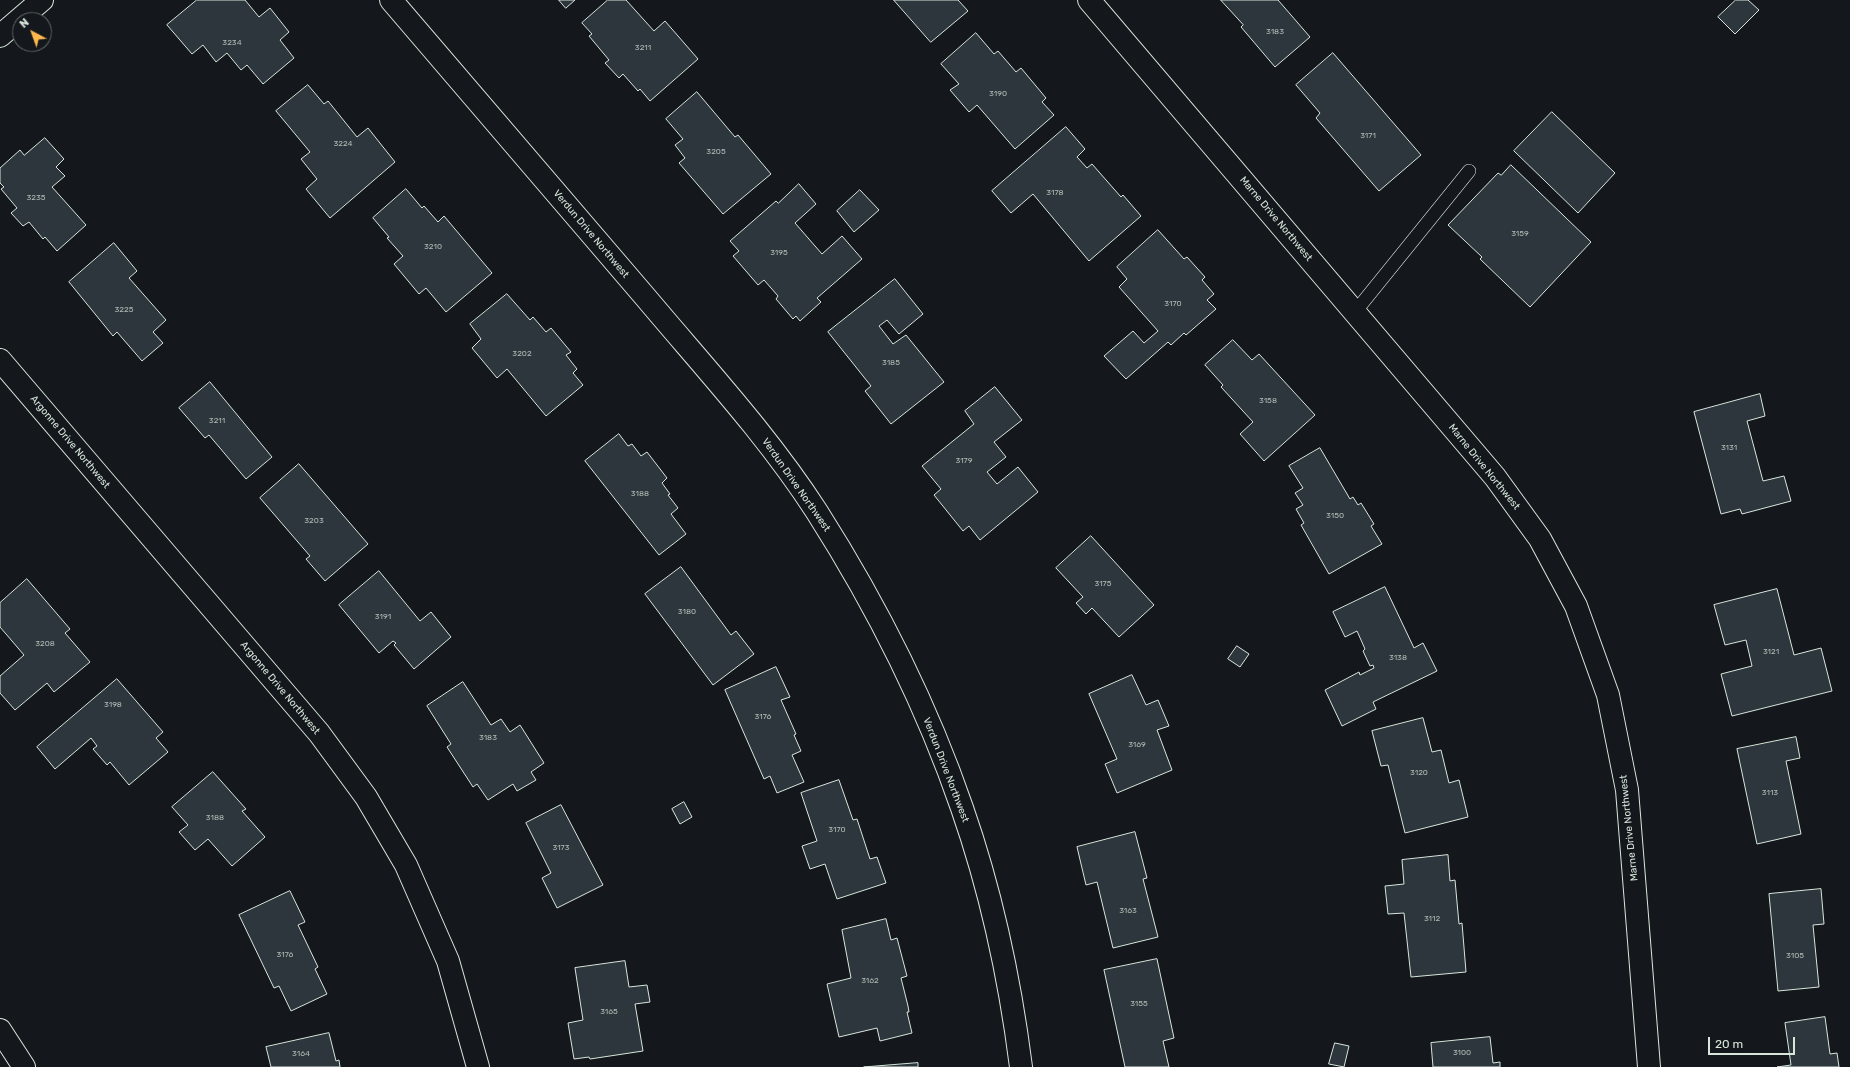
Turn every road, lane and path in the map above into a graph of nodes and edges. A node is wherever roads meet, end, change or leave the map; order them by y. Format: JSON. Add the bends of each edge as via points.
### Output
{"nodes":[{"id":1,"x":42,"y":0,"type":"edge"},
{"id":2,"x":392,"y":0,"type":"edge"},
{"id":3,"x":1089,"y":0,"type":"edge"},
{"id":4,"x":0,"y":36,"type":"edge"},
{"id":5,"x":1469,"y":172,"type":"dead end"},
{"id":6,"x":1355,"y":312,"type":"junction"},
{"id":7,"x":0,"y":360,"type":"edge"},
{"id":8,"x":0,"y":1030,"type":"edge"},
{"id":9,"x":24,"y":1067,"type":"edge"},
{"id":10,"x":478,"y":1067,"type":"edge"},
{"id":11,"x":1021,"y":1067,"type":"edge"},
{"id":12,"x":1649,"y":1067,"type":"edge"}],
"edges":[{"from":1,"to":4,"type":"street"},
{"from":2,"to":11,"type":"street","name":"Verdun Drive Northwest","via":[[754,425],[815,510],[872,602],[936,736],[963,808],[987,888],[1014,1010]]},
{"from":3,"to":6,"type":"street","name":"Marne Drive Northwest"},
{"from":5,"to":6,"type":"lane"},
{"from":6,"to":12,"type":"street","name":"Marne Drive Northwest","via":[[1495,477],[1540,539],[1576,606],[1608,695],[1627,790]]},
{"from":7,"to":10,"type":"street","name":"Argonne Drive Northwest","via":[[319,734],[366,797],[406,865],[448,961]]},
{"from":8,"to":9,"type":"street"}]}
